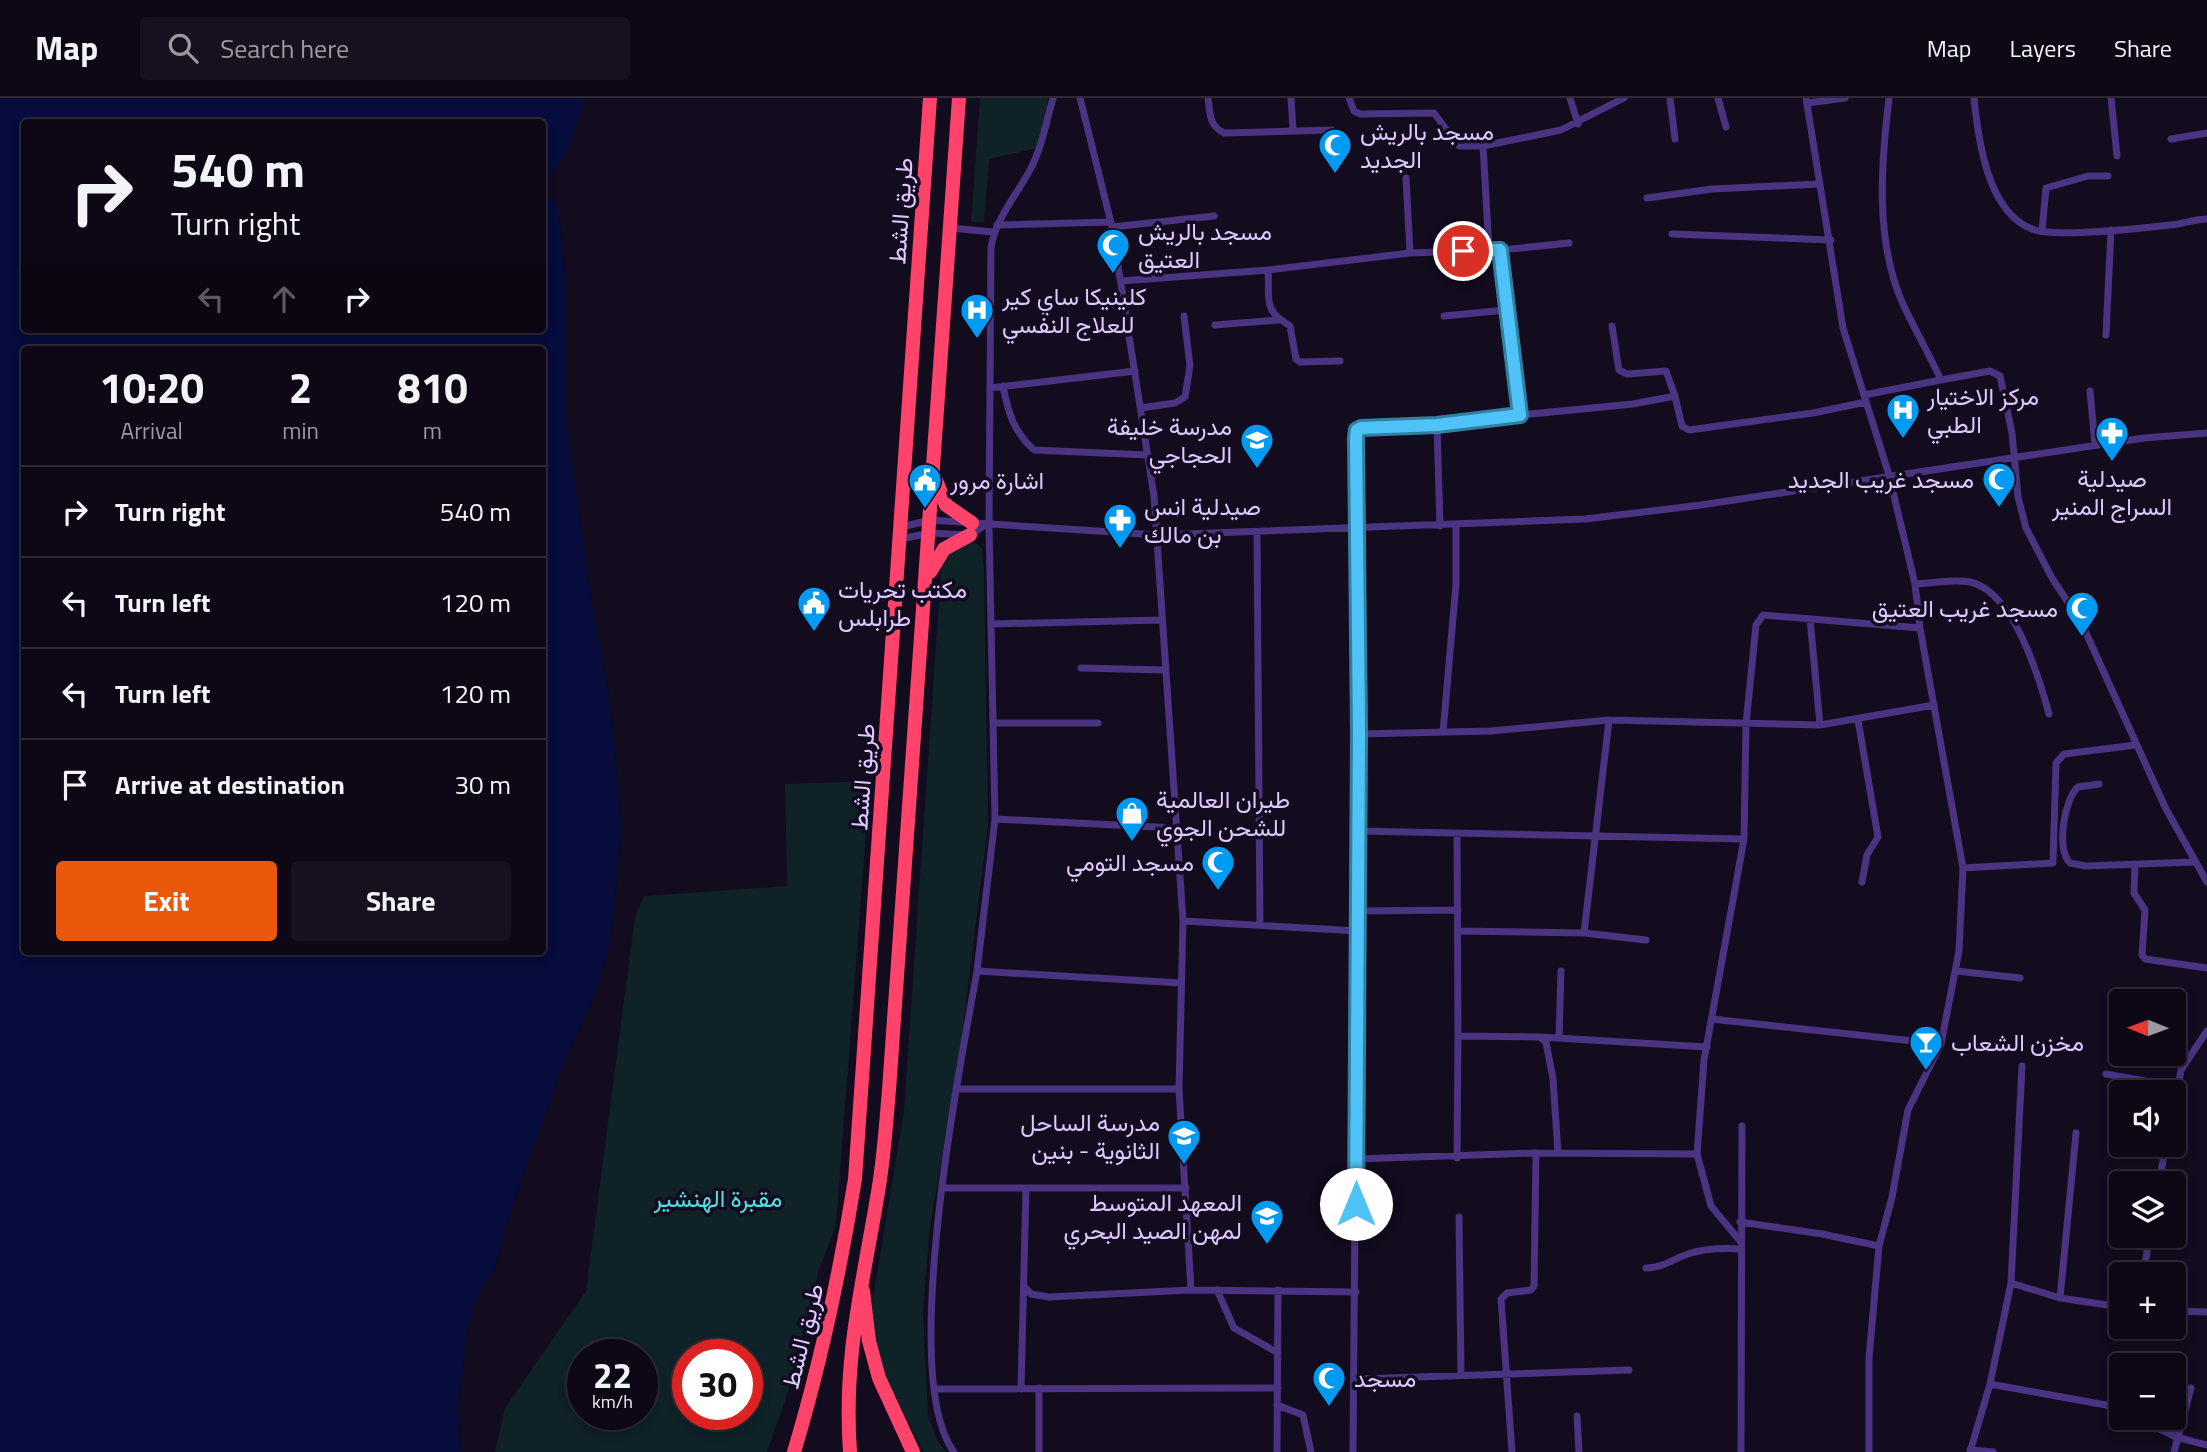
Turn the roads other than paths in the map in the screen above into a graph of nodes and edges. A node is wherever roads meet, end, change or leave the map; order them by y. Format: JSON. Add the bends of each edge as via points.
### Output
{"nodes":[{"id":1,"x":930,"y":98,"type":"edge"},
{"id":2,"x":959,"y":98,"type":"edge"},
{"id":3,"x":1053,"y":98,"type":"edge"},
{"id":4,"x":1080,"y":98,"type":"edge"},
{"id":5,"x":1208,"y":98,"type":"edge"},
{"id":6,"x":1291,"y":98,"type":"edge"},
{"id":7,"x":1349,"y":98,"type":"edge"},
{"id":8,"x":1570,"y":98,"type":"edge"},
{"id":9,"x":1624,"y":98,"type":"edge"},
{"id":10,"x":1670,"y":98,"type":"edge"},
{"id":11,"x":1717,"y":98,"type":"edge"},
{"id":12,"x":1845,"y":98,"type":"edge"},
{"id":13,"x":1889,"y":98,"type":"edge"},
{"id":14,"x":1974,"y":98,"type":"edge"},
{"id":15,"x":2111,"y":98,"type":"edge"},
{"id":16,"x":1807,"y":101,"type":"edge"},
{"id":17,"x":1578,"y":124,"type":"junction"},
{"id":18,"x":1726,"y":127,"type":"dead end"},
{"id":19,"x":1293,"y":130,"type":"junction"},
{"id":20,"x":1332,"y":130,"type":"dead end"},
{"id":21,"x":2207,"y":133,"type":"edge"},
{"id":22,"x":1675,"y":139,"type":"dead end"},
{"id":23,"x":2171,"y":139,"type":"dead end"},
{"id":24,"x":1483,"y":146,"type":"junction"},
{"id":25,"x":2117,"y":156,"type":"dead end"},
{"id":26,"x":2108,"y":176,"type":"dead end"},
{"id":27,"x":1406,"y":178,"type":"dead end"},
{"id":28,"x":1820,"y":184,"type":"junction"},
{"id":29,"x":1647,"y":198,"type":"dead end"},
{"id":30,"x":1214,"y":216,"type":"dead end"},
{"id":31,"x":2207,"y":219,"type":"edge"},
{"id":32,"x":1112,"y":224,"type":"junction"},
{"id":33,"x":950,"y":228,"type":"junction"},
{"id":34,"x":995,"y":229,"type":"junction"},
{"id":35,"x":2110,"y":230,"type":"junction"},
{"id":36,"x":2042,"y":231,"type":"junction"},
{"id":37,"x":1672,"y":234,"type":"dead end"},
{"id":38,"x":1831,"y":240,"type":"junction"},
{"id":39,"x":1569,"y":243,"type":"dead end"},
{"id":40,"x":1489,"y":249,"type":"junction"},
{"id":41,"x":1500,"y":250,"type":"junction"},
{"id":42,"x":1410,"y":253,"type":"junction"},
{"id":43,"x":1268,"y":270,"type":"junction"},
{"id":44,"x":1121,"y":281,"type":"junction"},
{"id":45,"x":1506,"y":310,"type":"junction"},
{"id":46,"x":1184,"y":316,"type":"dead end"},
{"id":47,"x":1444,"y":316,"type":"dead end"},
{"id":48,"x":1278,"y":320,"type":"junction"},
{"id":49,"x":1216,"y":326,"type":"dead end"},
{"id":50,"x":1612,"y":326,"type":"dead end"},
{"id":51,"x":2106,"y":335,"type":"dead end"},
{"id":52,"x":1340,"y":361,"type":"dead end"},
{"id":53,"x":1135,"y":371,"type":"junction"},
{"id":54,"x":1941,"y":380,"type":"junction"},
{"id":55,"x":1003,"y":386,"type":"junction"},
{"id":56,"x":990,"y":388,"type":"junction"},
{"id":57,"x":2090,"y":391,"type":"dead end"},
{"id":58,"x":1675,"y":396,"type":"junction"},
{"id":59,"x":1865,"y":399,"type":"junction"},
{"id":60,"x":1141,"y":408,"type":"junction"},
{"id":61,"x":1520,"y":415,"type":"junction"},
{"id":62,"x":1437,"y":425,"type":"junction"},
{"id":63,"x":2207,"y":433,"type":"edge"},
{"id":64,"x":2095,"y":445,"type":"junction"},
{"id":65,"x":1148,"y":455,"type":"junction"},
{"id":66,"x":2012,"y":459,"type":"junction"},
{"id":67,"x":933,"y":473,"type":"junction"},
{"id":68,"x":1889,"y":475,"type":"junction"},
{"id":69,"x":1456,"y":525,"type":"junction"},
{"id":70,"x":930,"y":526,"type":"junction"},
{"id":71,"x":1440,"y":526,"type":"junction"},
{"id":72,"x":979,"y":527,"type":"junction"},
{"id":73,"x":1358,"y":530,"type":"junction"},
{"id":74,"x":902,"y":533,"type":"junction"},
{"id":75,"x":1257,"y":534,"type":"junction"},
{"id":76,"x":1157,"y":535,"type":"junction"},
{"id":77,"x":926,"y":583,"type":"junction"},
{"id":78,"x":1915,"y":584,"type":"junction"},
{"id":79,"x":1810,"y":619,"type":"junction"},
{"id":80,"x":1161,"y":620,"type":"junction"},
{"id":81,"x":991,"y":624,"type":"junction"},
{"id":82,"x":1920,"y":628,"type":"junction"},
{"id":83,"x":1081,"y":668,"type":"dead end"},
{"id":84,"x":1164,"y":670,"type":"junction"},
{"id":85,"x":1934,"y":705,"type":"junction"},
{"id":86,"x":2049,"y":714,"type":"dead end"},
{"id":87,"x":1609,"y":720,"type":"junction"},
{"id":88,"x":1858,"y":720,"type":"junction"},
{"id":89,"x":993,"y":723,"type":"junction"},
{"id":90,"x":1098,"y":723,"type":"dead end"},
{"id":91,"x":1746,"y":724,"type":"junction"},
{"id":92,"x":1820,"y":724,"type":"junction"},
{"id":93,"x":1443,"y":732,"type":"junction"},
{"id":94,"x":1359,"y":734,"type":"junction"},
{"id":95,"x":2136,"y":745,"type":"junction"},
{"id":96,"x":2099,"y":784,"type":"dead end"},
{"id":97,"x":995,"y":819,"type":"junction"},
{"id":98,"x":1176,"y":828,"type":"junction"},
{"id":99,"x":1359,"y":831,"type":"junction"},
{"id":100,"x":1457,"y":834,"type":"junction"},
{"id":101,"x":1594,"y":837,"type":"junction"},
{"id":102,"x":1744,"y":839,"type":"junction"},
{"id":103,"x":2194,"y":862,"type":"junction"},
{"id":104,"x":2135,"y":865,"type":"junction"},
{"id":105,"x":1963,"y":868,"type":"junction"},
{"id":106,"x":1862,"y":882,"type":"dead end"},
{"id":107,"x":2207,"y":882,"type":"edge"},
{"id":108,"x":1458,"y":910,"type":"junction"},
{"id":109,"x":1358,"y":911,"type":"junction"},
{"id":110,"x":1182,"y":921,"type":"junction"},
{"id":111,"x":1260,"y":925,"type":"junction"},
{"id":112,"x":1357,"y":931,"type":"junction"},
{"id":113,"x":1458,"y":931,"type":"junction"},
{"id":114,"x":1584,"y":933,"type":"junction"},
{"id":115,"x":1646,"y":940,"type":"dead end"},
{"id":116,"x":2207,"y":968,"type":"edge"},
{"id":117,"x":978,"y":971,"type":"junction"},
{"id":118,"x":1562,"y":971,"type":"dead end"},
{"id":119,"x":1956,"y":971,"type":"junction"},
{"id":120,"x":2020,"y":978,"type":"dead end"},
{"id":121,"x":1181,"y":983,"type":"junction"},
{"id":122,"x":1712,"y":1019,"type":"junction"},
{"id":123,"x":2207,"y":1031,"type":"edge"},
{"id":124,"x":1458,"y":1036,"type":"junction"},
{"id":125,"x":1540,"y":1037,"type":"junction"},
{"id":126,"x":1559,"y":1038,"type":"junction"},
{"id":127,"x":1941,"y":1044,"type":"junction"},
{"id":128,"x":1707,"y":1047,"type":"junction"},
{"id":129,"x":2022,"y":1066,"type":"dead end"},
{"id":130,"x":2106,"y":1074,"type":"dead end"},
{"id":131,"x":2140,"y":1080,"type":"edge"},
{"id":132,"x":2179,"y":1080,"type":"edge"},
{"id":133,"x":957,"y":1089,"type":"junction"},
{"id":134,"x":1179,"y":1089,"type":"junction"},
{"id":135,"x":1742,"y":1126,"type":"dead end"},
{"id":136,"x":2076,"y":1133,"type":"dead end"},
{"id":137,"x":1536,"y":1153,"type":"junction"},
{"id":138,"x":1558,"y":1153,"type":"junction"},
{"id":139,"x":1697,"y":1154,"type":"junction"},
{"id":140,"x":1457,"y":1158,"type":"junction"},
{"id":141,"x":1356,"y":1159,"type":"junction"},
{"id":142,"x":943,"y":1188,"type":"junction"},
{"id":143,"x":1026,"y":1188,"type":"junction"},
{"id":144,"x":1186,"y":1188,"type":"junction"},
{"id":145,"x":1459,"y":1217,"type":"dead end"},
{"id":146,"x":1740,"y":1222,"type":"junction"},
{"id":147,"x":1740,"y":1245,"type":"junction"},
{"id":148,"x":1879,"y":1246,"type":"junction"},
{"id":149,"x":1646,"y":1268,"type":"dead end"},
{"id":150,"x":862,"y":1282,"type":"junction"},
{"id":151,"x":2011,"y":1283,"type":"junction"},
{"id":152,"x":1024,"y":1286,"type":"junction"},
{"id":153,"x":1191,"y":1290,"type":"junction"},
{"id":154,"x":1217,"y":1290,"type":"junction"},
{"id":155,"x":1278,"y":1290,"type":"junction"},
{"id":156,"x":1356,"y":1292,"type":"junction"},
{"id":157,"x":2060,"y":1298,"type":"junction"},
{"id":158,"x":2109,"y":1305,"type":"edge"},
{"id":159,"x":2186,"y":1311,"type":"edge"},
{"id":160,"x":2207,"y":1312,"type":"edge"},
{"id":161,"x":1278,"y":1353,"type":"junction"},
{"id":162,"x":1629,"y":1370,"type":"dead end"},
{"id":163,"x":1505,"y":1373,"type":"junction"},
{"id":164,"x":1461,"y":1375,"type":"junction"},
{"id":165,"x":1356,"y":1379,"type":"junction"},
{"id":166,"x":1990,"y":1384,"type":"junction"},
{"id":167,"x":1039,"y":1388,"type":"junction"},
{"id":168,"x":1278,"y":1388,"type":"junction"},
{"id":169,"x":2191,"y":1388,"type":"dead end"},
{"id":170,"x":935,"y":1389,"type":"junction"},
{"id":171,"x":1021,"y":1389,"type":"junction"},
{"id":172,"x":1277,"y":1405,"type":"junction"},
{"id":173,"x":2109,"y":1406,"type":"edge"},
{"id":174,"x":1577,"y":1416,"type":"dead end"},
{"id":175,"x":2162,"y":1430,"type":"edge"},
{"id":176,"x":2176,"y":1437,"type":"junction"},
{"id":177,"x":2207,"y":1445,"type":"edge"},
{"id":178,"x":1970,"y":1451,"type":"edge"},
{"id":179,"x":794,"y":1452,"type":"edge"},
{"id":180,"x":850,"y":1452,"type":"edge"},
{"id":181,"x":913,"y":1452,"type":"edge"},
{"id":182,"x":954,"y":1452,"type":"edge"},
{"id":183,"x":1039,"y":1452,"type":"edge"},
{"id":184,"x":1277,"y":1452,"type":"edge"},
{"id":185,"x":1311,"y":1452,"type":"edge"},
{"id":186,"x":1353,"y":1452,"type":"edge"},
{"id":187,"x":1513,"y":1452,"type":"edge"},
{"id":188,"x":1579,"y":1452,"type":"edge"},
{"id":189,"x":1741,"y":1452,"type":"edge"},
{"id":190,"x":1869,"y":1452,"type":"edge"},
{"id":191,"x":1993,"y":1452,"type":"edge"},
{"id":192,"x":2174,"y":1452,"type":"edge"}],
"edges":[{"from":1,"to":74,"type":"highway","name":"طريق الشط"},
{"from":2,"to":33,"type":"highway","name":"طريق الشط"},
{"from":3,"to":34,"type":"street","via":[[1038,151]]},
{"from":4,"to":32,"type":"street"},
{"from":5,"to":19,"type":"street","via":[[1211,122],[1224,133]]},
{"from":6,"to":19,"type":"street"},
{"from":7,"to":24,"type":"street","via":[[1360,114],[1434,113],[1459,146]]},
{"from":8,"to":17,"type":"street"},
{"from":9,"to":17,"type":"street"},
{"from":10,"to":22,"type":"street"},
{"from":11,"to":18,"type":"street"},
{"from":12,"to":16,"type":"street"},
{"from":13,"to":54,"type":"street","via":[[1882,174],[1886,240],[1902,302]]},
{"from":14,"to":36,"type":"street","via":[[1991,182],[2019,220],[2029,229]]},
{"from":15,"to":25,"type":"street"},
{"from":16,"to":28,"type":"street"},
{"from":17,"to":24,"type":"street"},
{"from":19,"to":20,"type":"street"},
{"from":21,"to":23,"type":"street"},
{"from":24,"to":40,"type":"street"},
{"from":26,"to":36,"type":"street","via":[[2088,176],[2046,188]]},
{"from":27,"to":42,"type":"street"},
{"from":28,"to":29,"type":"street","via":[[1712,189]]},
{"from":28,"to":38,"type":"street"},
{"from":30,"to":32,"type":"street"},
{"from":31,"to":35,"type":"street"},
{"from":32,"to":34,"type":"street"},
{"from":32,"to":44,"type":"street"},
{"from":33,"to":34,"type":"street"},
{"from":33,"to":67,"type":"highway","name":"طريق الشط"},
{"from":34,"to":56,"type":"street"},
{"from":35,"to":36,"type":"street"},
{"from":35,"to":51,"type":"street"},
{"from":37,"to":38,"type":"street"},
{"from":38,"to":59,"type":"street","via":[[1843,328]]},
{"from":39,"to":41,"type":"street"},
{"from":40,"to":41,"type":"street"},
{"from":40,"to":42,"type":"street"},
{"from":41,"to":45,"type":"street"},
{"from":42,"to":43,"type":"street"},
{"from":43,"to":44,"type":"street"},
{"from":43,"to":48,"type":"street","via":[[1270,310]]},
{"from":44,"to":53,"type":"street"},
{"from":45,"to":47,"type":"street"},
{"from":45,"to":61,"type":"street"},
{"from":46,"to":60,"type":"street","via":[[1190,366],[1185,397]]},
{"from":48,"to":49,"type":"street"},
{"from":48,"to":52,"type":"street","via":[[1290,326],[1300,362]]},
{"from":50,"to":58,"type":"street","via":[[1619,370],[1627,374],[1666,371]]},
{"from":53,"to":55,"type":"street"},
{"from":53,"to":60,"type":"street"},
{"from":54,"to":59,"type":"street"},
{"from":54,"to":66,"type":"street","via":[[1998,373],[2012,433]]},
{"from":55,"to":56,"type":"street"},
{"from":55,"to":65,"type":"street","via":[[1019,437],[1034,450]]},
{"from":56,"to":72,"type":"street"},
{"from":57,"to":64,"type":"street"},
{"from":58,"to":59,"type":"street","via":[[1682,426],[1689,430],[1813,413]]},
{"from":58,"to":61,"type":"street"},
{"from":59,"to":68,"type":"street"},
{"from":60,"to":65,"type":"street"},
{"from":61,"to":62,"type":"street"},
{"from":62,"to":71,"type":"street"},
{"from":62,"to":73,"type":"street","via":[[1357,430]]},
{"from":63,"to":64,"type":"street"},
{"from":64,"to":66,"type":"street"},
{"from":65,"to":76,"type":"street"},
{"from":66,"to":68,"type":"street"},
{"from":66,"to":95,"type":"street","via":[[2026,528],[2081,622]]},
{"from":67,"to":70,"type":"highway","name":"طريق الشط"},
{"from":67,"to":72,"type":"highway","via":[[946,505]]},
{"from":68,"to":69,"type":"street","via":[[1640,513]]},
{"from":68,"to":78,"type":"street"},
{"from":69,"to":71,"type":"street"},
{"from":69,"to":93,"type":"street","via":[[1456,584]]},
{"from":70,"to":72,"type":"street"},
{"from":70,"to":72,"type":"street"},
{"from":70,"to":74,"type":"street"},
{"from":70,"to":74,"type":"street"},
{"from":70,"to":77,"type":"highway","name":"طريق الشط"},
{"from":71,"to":73,"type":"street"},
{"from":72,"to":76,"type":"street"},
{"from":72,"to":77,"type":"highway","via":[[944,549]]},
{"from":72,"to":81,"type":"street"},
{"from":73,"to":75,"type":"street"},
{"from":73,"to":94,"type":"street"},
{"from":74,"to":179,"type":"highway","name":"طريق الشط","via":[[855,1179],[840,1275]]},
{"from":75,"to":76,"type":"street"},
{"from":75,"to":111,"type":"street"},
{"from":76,"to":80,"type":"street"},
{"from":77,"to":150,"type":"highway","name":"طريق الشط","via":[[890,1090]]},
{"from":78,"to":82,"type":"street"},
{"from":78,"to":86,"type":"street","via":[[1967,582],[1995,600],[2029,649]]},
{"from":79,"to":82,"type":"street"},
{"from":79,"to":91,"type":"street","via":[[1763,615],[1756,625]]},
{"from":79,"to":92,"type":"street"},
{"from":80,"to":81,"type":"street"},
{"from":80,"to":84,"type":"street"},
{"from":81,"to":89,"type":"street"},
{"from":82,"to":85,"type":"street"},
{"from":83,"to":84,"type":"street"},
{"from":84,"to":98,"type":"street"},
{"from":85,"to":88,"type":"street"},
{"from":85,"to":105,"type":"street"},
{"from":87,"to":91,"type":"street"},
{"from":87,"to":93,"type":"street"},
{"from":87,"to":101,"type":"street"},
{"from":88,"to":92,"type":"street"},
{"from":88,"to":106,"type":"street","via":[[1878,837],[1867,855]]},
{"from":89,"to":90,"type":"street"},
{"from":89,"to":97,"type":"street"},
{"from":91,"to":92,"type":"street"},
{"from":91,"to":102,"type":"street"},
{"from":93,"to":94,"type":"street"},
{"from":94,"to":99,"type":"street"},
{"from":95,"to":103,"type":"street"},
{"from":95,"to":105,"type":"street","via":[[2064,754],[2056,763],[2053,863]]},
{"from":96,"to":104,"type":"street","via":[[2078,787],[2069,796],[2065,858],[2077,866]]},
{"from":97,"to":98,"type":"street"},
{"from":97,"to":117,"type":"street"},
{"from":98,"to":110,"type":"street"},
{"from":99,"to":100,"type":"street"},
{"from":99,"to":109,"type":"street"},
{"from":100,"to":101,"type":"street"},
{"from":100,"to":108,"type":"street"},
{"from":101,"to":102,"type":"street"},
{"from":101,"to":114,"type":"street"},
{"from":102,"to":122,"type":"street"},
{"from":103,"to":104,"type":"street"},
{"from":103,"to":107,"type":"street"},
{"from":104,"to":116,"type":"street","via":[[2134,893],[2145,910],[2142,955]]},
{"from":105,"to":119,"type":"street"},
{"from":108,"to":109,"type":"street"},
{"from":108,"to":113,"type":"street"},
{"from":109,"to":112,"type":"street"},
{"from":110,"to":111,"type":"street"},
{"from":110,"to":121,"type":"street"},
{"from":111,"to":112,"type":"street"},
{"from":112,"to":141,"type":"street"},
{"from":113,"to":114,"type":"street"},
{"from":113,"to":124,"type":"street"},
{"from":114,"to":115,"type":"street"},
{"from":117,"to":121,"type":"street"},
{"from":117,"to":133,"type":"street"},
{"from":118,"to":126,"type":"street"},
{"from":119,"to":120,"type":"street"},
{"from":119,"to":127,"type":"street"},
{"from":121,"to":134,"type":"street"},
{"from":122,"to":127,"type":"street"},
{"from":122,"to":128,"type":"street"},
{"from":123,"to":132,"type":"street","via":[[2180,1070]]},
{"from":124,"to":125,"type":"street"},
{"from":124,"to":140,"type":"street"},
{"from":125,"to":126,"type":"street"},
{"from":125,"to":138,"type":"street","via":[[1548,1047],[1553,1079]]},
{"from":126,"to":128,"type":"street"},
{"from":127,"to":148,"type":"street","via":[[1908,1110]]},
{"from":128,"to":139,"type":"street"},
{"from":129,"to":151,"type":"street"},
{"from":130,"to":131,"type":"street"},
{"from":133,"to":134,"type":"street"},
{"from":133,"to":142,"type":"street"},
{"from":134,"to":144,"type":"street"},
{"from":135,"to":146,"type":"street"},
{"from":136,"to":157,"type":"street"},
{"from":137,"to":138,"type":"street"},
{"from":137,"to":140,"type":"street"},
{"from":137,"to":163,"type":"street","via":[[1534,1286],[1501,1299]]},
{"from":138,"to":139,"type":"street"},
{"from":139,"to":147,"type":"street","via":[[1711,1206]]},
{"from":140,"to":141,"type":"street"},
{"from":141,"to":156,"type":"street"},
{"from":142,"to":143,"type":"street"},
{"from":142,"to":170,"type":"street","via":[[931,1296]]},
{"from":143,"to":144,"type":"street"},
{"from":143,"to":152,"type":"street"},
{"from":144,"to":153,"type":"street"},
{"from":145,"to":164,"type":"street"},
{"from":146,"to":147,"type":"street"},
{"from":146,"to":148,"type":"street"},
{"from":147,"to":149,"type":"street","via":[[1686,1254],[1663,1267]]},
{"from":147,"to":189,"type":"street"},
{"from":148,"to":190,"type":"street","via":[[1869,1358]]},
{"from":150,"to":180,"type":"highway","name":"طريق الشط","via":[[849,1356]]},
{"from":150,"to":181,"type":"highway","via":[[878,1378]]},
{"from":151,"to":157,"type":"street"},
{"from":151,"to":166,"type":"street"},
{"from":152,"to":153,"type":"street","via":[[1031,1294],[1049,1297]]},
{"from":152,"to":171,"type":"street"},
{"from":153,"to":154,"type":"street"},
{"from":154,"to":155,"type":"street"},
{"from":154,"to":161,"type":"street","via":[[1234,1328]]},
{"from":155,"to":156,"type":"street"},
{"from":155,"to":161,"type":"street"},
{"from":156,"to":165,"type":"street"},
{"from":157,"to":158,"type":"street"},
{"from":159,"to":160,"type":"street"},
{"from":161,"to":168,"type":"street"},
{"from":162,"to":163,"type":"street"},
{"from":163,"to":164,"type":"street"},
{"from":163,"to":187,"type":"street"},
{"from":164,"to":165,"type":"street"},
{"from":165,"to":186,"type":"street"},
{"from":166,"to":173,"type":"street"},
{"from":166,"to":178,"type":"street"},
{"from":167,"to":168,"type":"street"},
{"from":167,"to":171,"type":"street"},
{"from":167,"to":183,"type":"street"},
{"from":168,"to":172,"type":"street"},
{"from":169,"to":176,"type":"street"},
{"from":170,"to":171,"type":"street"},
{"from":170,"to":182,"type":"street","via":[[940,1428]]},
{"from":172,"to":184,"type":"street"},
{"from":172,"to":185,"type":"street","via":[[1303,1415]]},
{"from":174,"to":188,"type":"street"},
{"from":175,"to":176,"type":"street"},
{"from":176,"to":177,"type":"street"},
{"from":176,"to":192,"type":"street"},
{"from":178,"to":191,"type":"street"}]}
